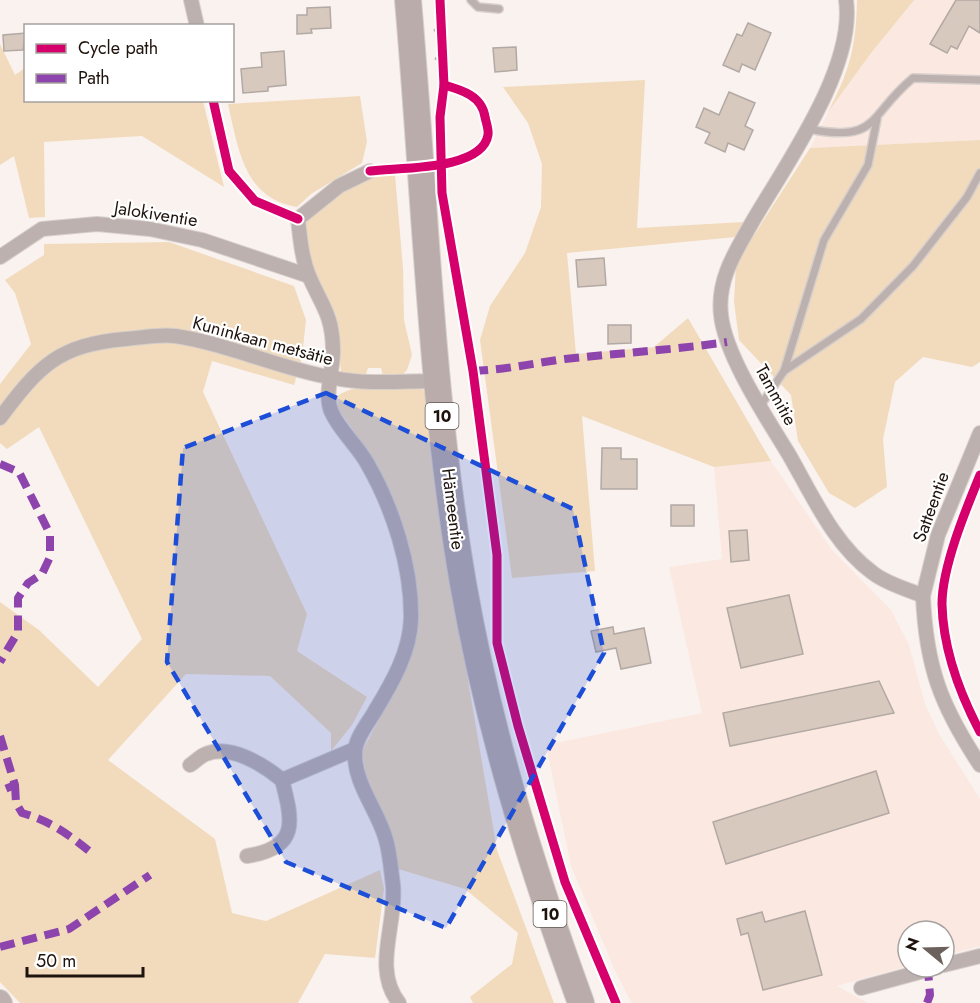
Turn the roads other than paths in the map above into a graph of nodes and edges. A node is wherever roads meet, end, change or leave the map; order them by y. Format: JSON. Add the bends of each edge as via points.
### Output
{"nodes":[{"id":1,"x":190,"y":0,"type":"edge"},
{"id":2,"x":408,"y":0,"type":"edge"},
{"id":3,"x":471,"y":0,"type":"edge"},
{"id":4,"x":846,"y":0,"type":"edge"},
{"id":5,"x":499,"y":9,"type":"dead end"},
{"id":6,"x":196,"y":24,"type":"edge"},
{"id":7,"x":980,"y":80,"type":"edge"},
{"id":8,"x":877,"y":119,"type":"junction"},
{"id":9,"x":808,"y":129,"type":"junction"},
{"id":10,"x":370,"y":171,"type":"dead end"},
{"id":11,"x":980,"y":173,"type":"edge"},
{"id":12,"x":0,"y":257,"type":"edge"},
{"id":13,"x":309,"y":276,"type":"junction"},
{"id":14,"x":784,"y":371,"type":"junction"},
{"id":15,"x":332,"y":378,"type":"junction"},
{"id":16,"x":438,"y":381,"type":"junction"},
{"id":17,"x":761,"y":405,"type":"junction"},
{"id":18,"x":0,"y":418,"type":"edge"},
{"id":19,"x":980,"y":433,"type":"edge"},
{"id":20,"x":923,"y":596,"type":"junction"},
{"id":21,"x":355,"y":749,"type":"junction"},
{"id":22,"x":190,"y":765,"type":"dead end"},
{"id":23,"x":980,"y":765,"type":"edge"},
{"id":24,"x":282,"y":780,"type":"junction"},
{"id":25,"x":247,"y":856,"type":"dead end"},
{"id":26,"x":980,"y":956,"type":"edge"},
{"id":27,"x":956,"y":962,"type":"edge"},
{"id":28,"x":896,"y":978,"type":"edge"},
{"id":29,"x":861,"y":988,"type":"dead end"},
{"id":30,"x":399,"y":1003,"type":"edge"},
{"id":31,"x":581,"y":1003,"type":"edge"}],
"edges":[{"from":1,"to":6,"type":"street"},
{"from":2,"to":16,"type":"highway","name":"Hämeentie","number":"10"},
{"from":3,"to":5,"type":"lane","via":[[478,7]]},
{"from":4,"to":9,"type":"street","name":"Tammitie","via":[[846,25],[836,62]]},
{"from":7,"to":8,"type":"lane","via":[[913,78]]},
{"from":8,"to":9,"type":"lane","via":[[859,131],[835,134]]},
{"from":8,"to":14,"type":"lane","via":[[868,165],[824,240]]},
{"from":9,"to":17,"type":"street","name":"Tammitie","via":[[731,260],[721,287],[720,314],[727,342]]},
{"from":10,"to":13,"type":"street","via":[[339,186],[298,219]]},
{"from":11,"to":14,"type":"lane","via":[[968,197],[914,266],[861,319]]},
{"from":12,"to":13,"type":"street","name":"Jalokiventie","via":[[42,229],[97,224],[150,229],[202,240]]},
{"from":13,"to":15,"type":"street","via":[[332,324]]},
{"from":14,"to":17,"type":"lane"},
{"from":15,"to":16,"type":"street","name":"Kuninkaan metsätie"},
{"from":15,"to":18,"type":"street","name":"Kuninkaan metsätie","via":[[173,336],[98,342],[71,349],[48,363],[26,382]]},
{"from":15,"to":21,"type":"street","via":[[331,411],[368,464],[383,497],[398,533],[411,597],[411,621],[397,672]]},
{"from":16,"to":31,"type":"highway","name":"Hämeentie","number":"10","via":[[462,581],[482,680],[520,824]]},
{"from":17,"to":20,"type":"street","name":"Tammitie","via":[[844,548],[875,575]]},
{"from":19,"to":20,"type":"street","name":"Satteentie","via":[[938,536]]},
{"from":20,"to":23,"type":"street","via":[[924,633],[931,669],[944,704]]},
{"from":21,"to":24,"type":"street"},
{"from":21,"to":30,"type":"street","via":[[357,771],[386,839],[394,913],[385,973]]},
{"from":22,"to":24,"type":"street","via":[[205,754],[219,752],[252,760]]},
{"from":24,"to":25,"type":"street","via":[[291,811],[290,832],[280,846]]},
{"from":26,"to":27,"type":"street"},
{"from":28,"to":29,"type":"street"}]}
